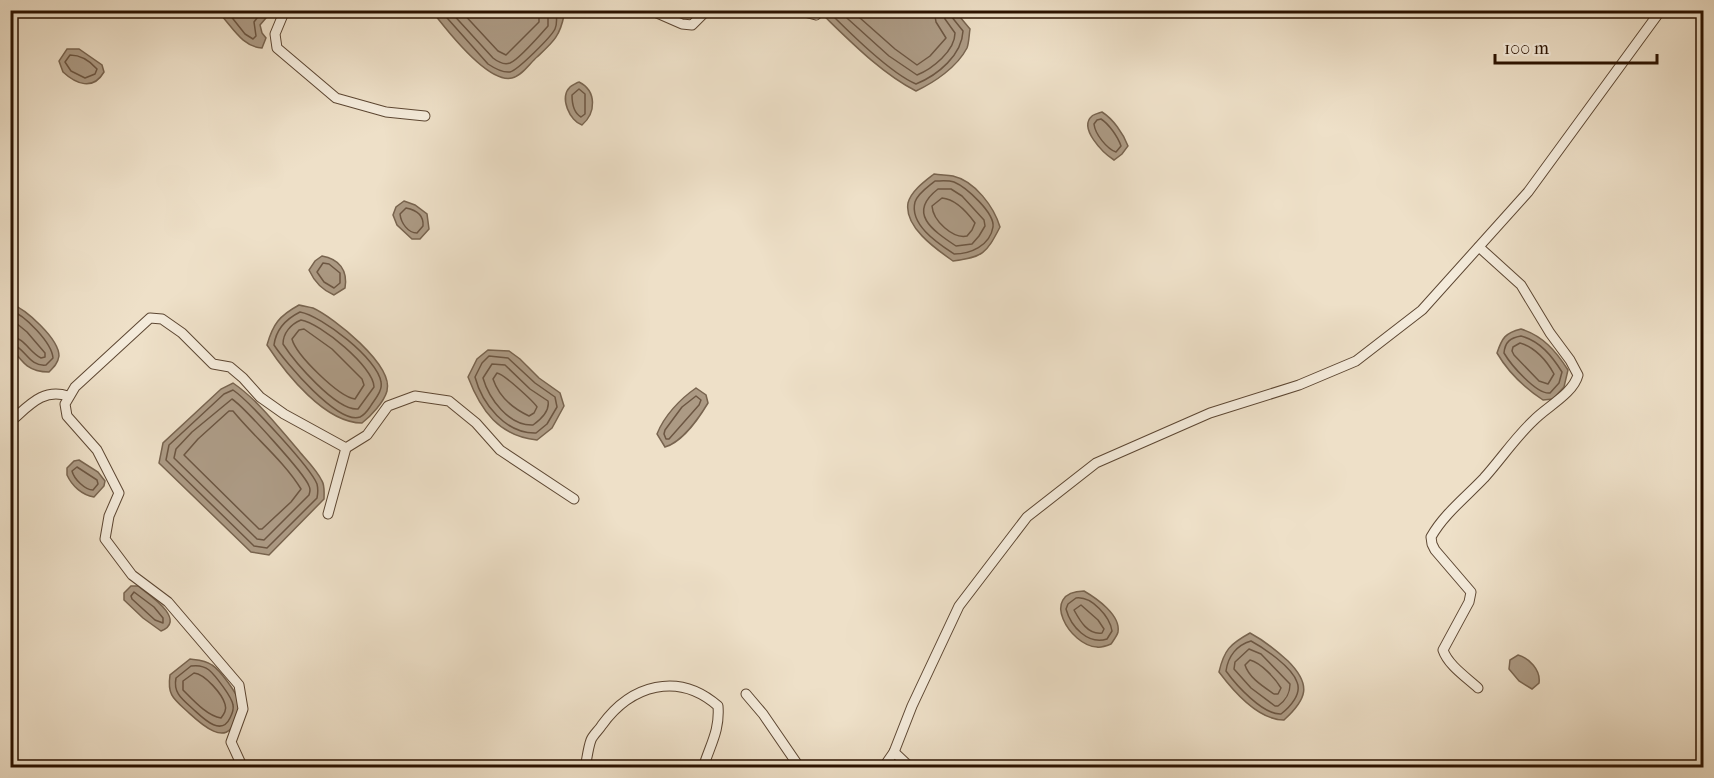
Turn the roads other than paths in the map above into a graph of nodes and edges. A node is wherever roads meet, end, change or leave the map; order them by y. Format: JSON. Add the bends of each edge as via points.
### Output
{"nodes":[{"id":1,"x":285,"y":10,"type":"edge"},
{"id":2,"x":651,"y":10,"type":"edge"},
{"id":3,"x":707,"y":10,"type":"edge"},
{"id":4,"x":797,"y":10,"type":"edge"},
{"id":5,"x":1662,"y":10,"type":"edge"},
{"id":6,"x":816,"y":15,"type":"dead end"},
{"id":7,"x":425,"y":116,"type":"dead end"},
{"id":8,"x":1479,"y":247,"type":"junction"},
{"id":9,"x":68,"y":396,"type":"junction"},
{"id":10,"x":10,"y":422,"type":"edge"},
{"id":11,"x":346,"y":448,"type":"junction"},
{"id":12,"x":574,"y":499,"type":"dead end"},
{"id":13,"x":328,"y":514,"type":"dead end"},
{"id":14,"x":1478,"y":688,"type":"dead end"},
{"id":15,"x":746,"y":694,"type":"dead end"},
{"id":16,"x":894,"y":752,"type":"junction"},
{"id":17,"x":243,"y":768,"type":"edge"},
{"id":18,"x":585,"y":768,"type":"edge"},
{"id":19,"x":703,"y":768,"type":"edge"},
{"id":20,"x":800,"y":768,"type":"edge"},
{"id":21,"x":883,"y":768,"type":"edge"},
{"id":22,"x":911,"y":768,"type":"edge"}],
"edges":[{"from":1,"to":7,"type":"street","via":[[275,34],[277,48],[336,98],[386,112]]},
{"from":2,"to":3,"type":"street","via":[[692,25]]},
{"from":4,"to":6,"type":"street"},
{"from":5,"to":8,"type":"street","via":[[1528,192]]},
{"from":8,"to":14,"type":"street","via":[[1521,285],[1578,375],[1577,381],[1522,432],[1484,478],[1446,515],[1431,537],[1435,550],[1471,592],[1443,650]]},
{"from":8,"to":16,"type":"street","via":[[1422,310],[1356,360],[1299,385],[1210,412],[1096,463],[1027,517],[959,606]]},
{"from":9,"to":10,"type":"street","via":[[56,392],[34,400]]},
{"from":9,"to":11,"type":"street","via":[[150,318],[162,319],[213,363],[230,368],[284,414]]},
{"from":9,"to":17,"type":"street","via":[[67,416],[97,450],[119,493],[105,539],[132,576],[168,602],[239,685],[243,709],[231,742]]},
{"from":11,"to":12,"type":"street","via":[[367,435],[388,406],[415,396],[450,401],[500,450]]},
{"from":11,"to":13,"type":"street"},
{"from":15,"to":20,"type":"street"},
{"from":16,"to":21,"type":"street"},
{"from":16,"to":22,"type":"street"},
{"from":18,"to":19,"type":"street","via":[[591,740],[614,708],[638,693],[664,684],[691,689],[718,706],[719,720]]}]}
